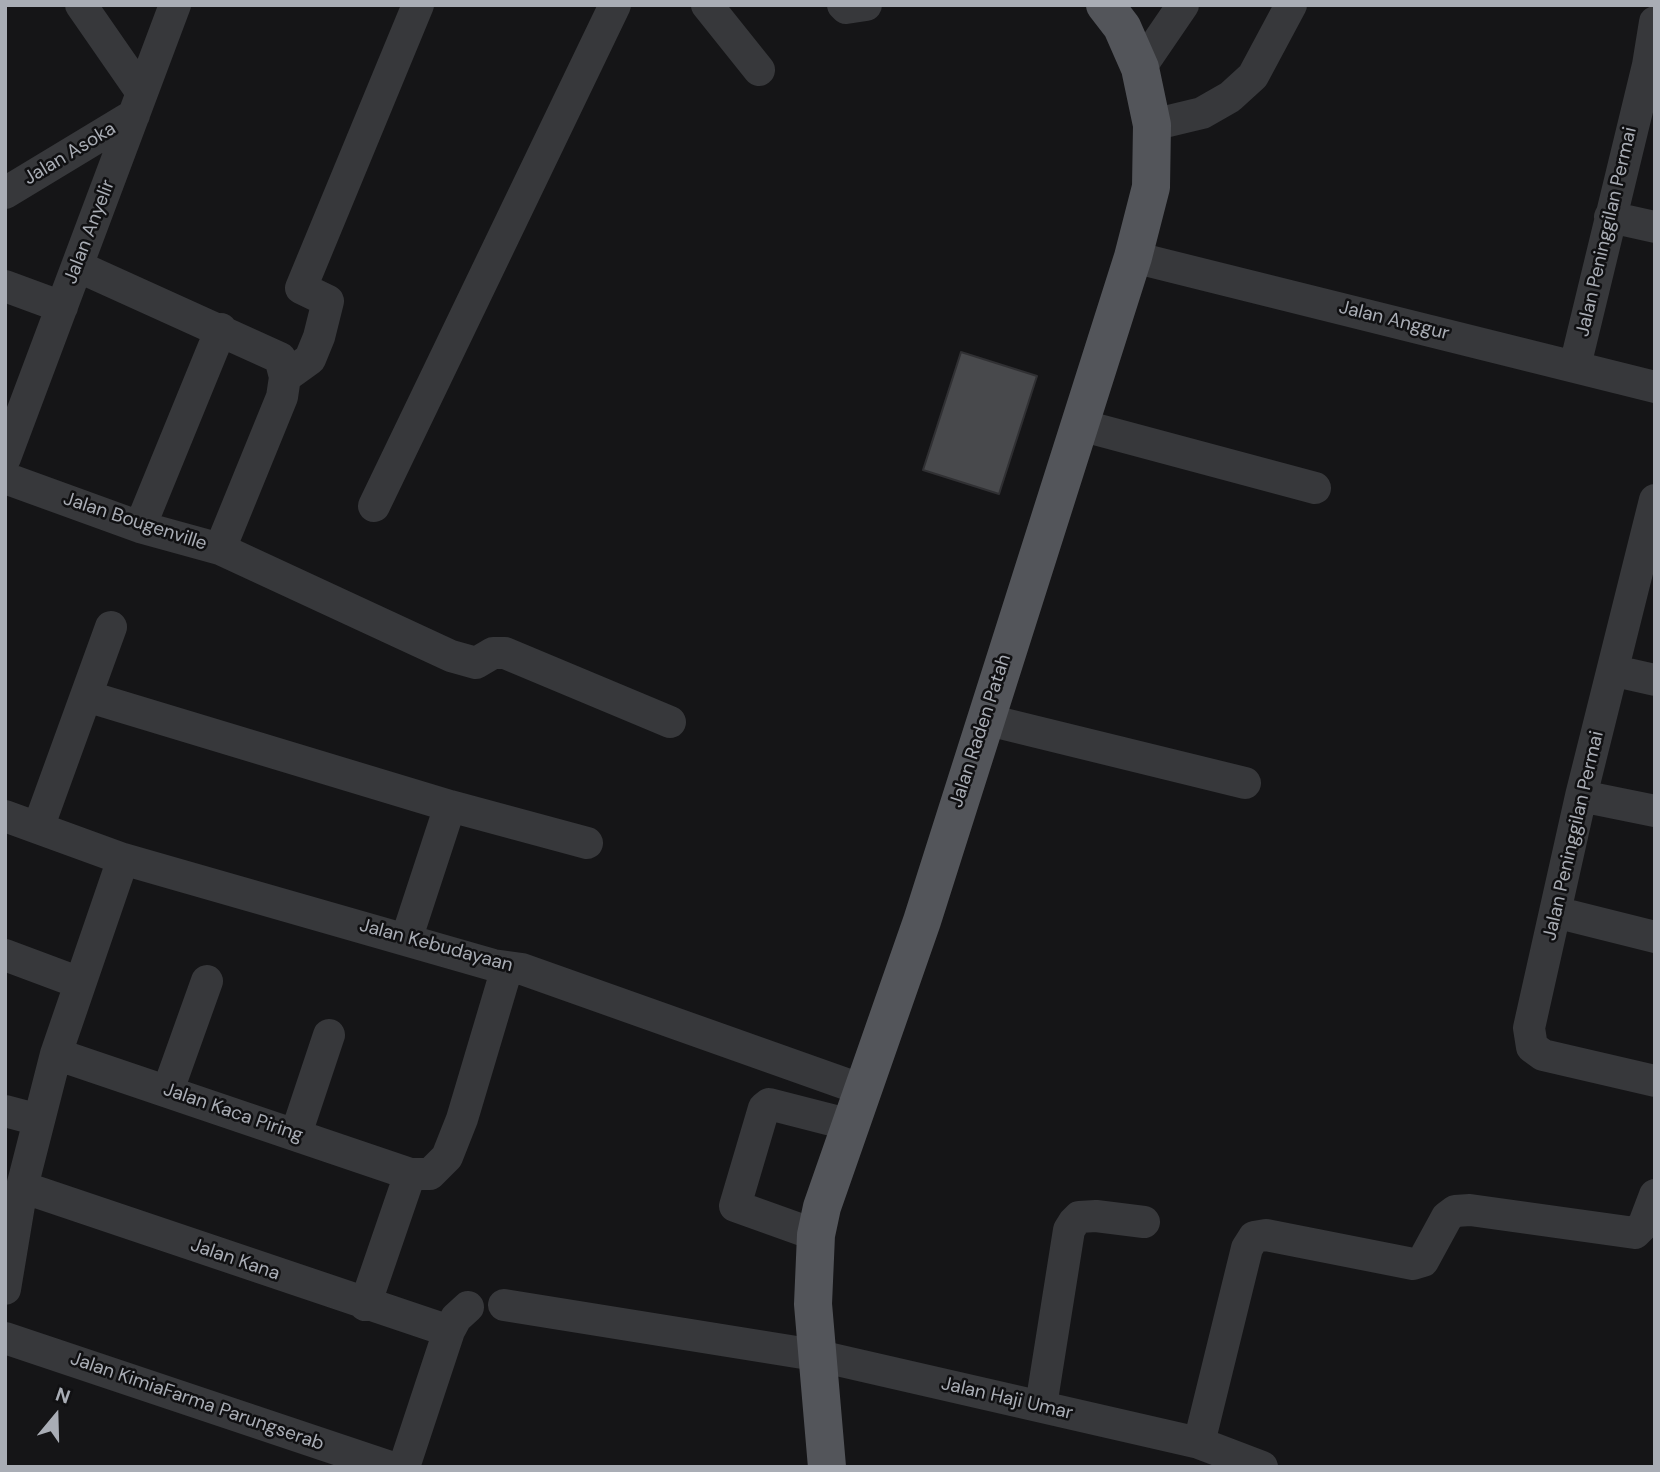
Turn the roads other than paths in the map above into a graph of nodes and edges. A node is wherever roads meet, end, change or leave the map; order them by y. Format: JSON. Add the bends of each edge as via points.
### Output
{"nodes":[{"id":1,"x":81,"y":5,"type":"edge"},
{"id":2,"x":175,"y":5,"type":"edge"},
{"id":3,"x":418,"y":5,"type":"edge"},
{"id":4,"x":615,"y":5,"type":"edge"},
{"id":5,"x":707,"y":5,"type":"edge"},
{"id":6,"x":842,"y":5,"type":"edge"},
{"id":7,"x":866,"y":5,"type":"edge"},
{"id":8,"x":1105,"y":5,"type":"edge"},
{"id":9,"x":1183,"y":5,"type":"edge"},
{"id":10,"x":1292,"y":5,"type":"edge"},
{"id":11,"x":1655,"y":22,"type":"edge"},
{"id":12,"x":1651,"y":66,"type":"edge"},
{"id":13,"x":1140,"y":68,"type":"junction"},
{"id":14,"x":759,"y":70,"type":"dead end"},
{"id":15,"x":138,"y":104,"type":"junction"},
{"id":16,"x":1152,"y":124,"type":"junction"},
{"id":17,"x":5,"y":193,"type":"edge"},
{"id":18,"x":1610,"y":217,"type":"junction"},
{"id":19,"x":1655,"y":227,"type":"edge"},
{"id":20,"x":1133,"y":257,"type":"junction"},
{"id":21,"x":77,"y":266,"type":"junction"},
{"id":22,"x":5,"y":286,"type":"edge"},
{"id":23,"x":62,"y":307,"type":"junction"},
{"id":24,"x":221,"y":329,"type":"junction"},
{"id":25,"x":1575,"y":366,"type":"junction"},
{"id":26,"x":285,"y":377,"type":"junction"},
{"id":27,"x":1655,"y":387,"type":"edge"},
{"id":28,"x":1080,"y":425,"type":"junction"},
{"id":29,"x":5,"y":458,"type":"edge"},
{"id":30,"x":5,"y":478,"type":"edge"},
{"id":31,"x":1315,"y":488,"type":"dead end"},
{"id":32,"x":1655,"y":500,"type":"edge"},
{"id":33,"x":374,"y":506,"type":"dead end"},
{"id":34,"x":140,"y":527,"type":"junction"},
{"id":35,"x":1650,"y":535,"type":"edge"},
{"id":36,"x":219,"y":549,"type":"junction"},
{"id":37,"x":111,"y":627,"type":"dead end"},
{"id":38,"x":1615,"y":671,"type":"junction"},
{"id":39,"x":1655,"y":680,"type":"edge"},
{"id":40,"x":86,"y":696,"type":"junction"},
{"id":41,"x":984,"y":719,"type":"junction"},
{"id":42,"x":670,"y":722,"type":"dead end"},
{"id":43,"x":1245,"y":783,"type":"dead end"},
{"id":44,"x":1581,"y":796,"type":"junction"},
{"id":45,"x":450,"y":806,"type":"junction"},
{"id":46,"x":1655,"y":811,"type":"edge"},
{"id":47,"x":5,"y":816,"type":"edge"},
{"id":48,"x":38,"y":828,"type":"junction"},
{"id":49,"x":587,"y":843,"type":"dead end"},
{"id":50,"x":123,"y":859,"type":"junction"},
{"id":51,"x":1555,"y":912,"type":"junction"},
{"id":52,"x":1655,"y":937,"type":"edge"},
{"id":53,"x":406,"y":940,"type":"junction"},
{"id":54,"x":5,"y":955,"type":"edge"},
{"id":55,"x":511,"y":969,"type":"junction"},
{"id":56,"x":207,"y":981,"type":"dead end"},
{"id":57,"x":80,"y":983,"type":"junction"},
{"id":58,"x":329,"y":1035,"type":"dead end"},
{"id":59,"x":56,"y":1054,"type":"junction"},
{"id":60,"x":1655,"y":1081,"type":"edge"},
{"id":61,"x":167,"y":1090,"type":"junction"},
{"id":62,"x":863,"y":1090,"type":"junction"},
{"id":63,"x":5,"y":1111,"type":"edge"},
{"id":64,"x":38,"y":1120,"type":"junction"},
{"id":65,"x":851,"y":1125,"type":"junction"},
{"id":66,"x":296,"y":1134,"type":"junction"},
{"id":67,"x":410,"y":1174,"type":"junction"},
{"id":68,"x":22,"y":1187,"type":"junction"},
{"id":69,"x":1655,"y":1195,"type":"edge"},
{"id":70,"x":1144,"y":1222,"type":"dead end"},
{"id":71,"x":816,"y":1235,"type":"junction"},
{"id":72,"x":5,"y":1289,"type":"edge"},
{"id":73,"x":365,"y":1305,"type":"junction"},
{"id":74,"x":504,"y":1305,"type":"dead end"},
{"id":75,"x":468,"y":1307,"type":"dead end"},
{"id":76,"x":449,"y":1331,"type":"junction"},
{"id":77,"x":5,"y":1338,"type":"edge"},
{"id":78,"x":815,"y":1355,"type":"junction"},
{"id":79,"x":1041,"y":1406,"type":"junction"},
{"id":80,"x":1199,"y":1443,"type":"junction"},
{"id":81,"x":390,"y":1467,"type":"edge"},
{"id":82,"x":404,"y":1467,"type":"edge"},
{"id":83,"x":827,"y":1467,"type":"edge"},
{"id":84,"x":1262,"y":1467,"type":"edge"}],
"edges":[{"from":1,"to":15,"type":"street"},
{"from":2,"to":15,"type":"street","name":"Jalan Anyelir"},
{"from":3,"to":26,"type":"street","via":[[301,288],[328,300],[319,337],[310,359]]},
{"from":4,"to":33,"type":"street"},
{"from":5,"to":14,"type":"street"},
{"from":6,"to":7,"type":"street"},
{"from":8,"to":13,"type":"main road","name":"Jalan Raden Patah","via":[[1122,27]]},
{"from":9,"to":13,"type":"street"},
{"from":10,"to":16,"type":"street","via":[[1253,76],[1230,97],[1202,113]]},
{"from":11,"to":12,"type":"street","name":"Jalan Peninggilan Permai"},
{"from":12,"to":18,"type":"street","name":"Jalan Peninggilan Permai"},
{"from":13,"to":16,"type":"main road","name":"Jalan Raden Patah"},
{"from":15,"to":17,"type":"street","name":"Jalan Asoka"},
{"from":15,"to":21,"type":"street","name":"Jalan Anyelir"},
{"from":16,"to":20,"type":"main road","name":"Jalan Raden Patah","via":[[1151,187]]},
{"from":18,"to":19,"type":"street"},
{"from":18,"to":25,"type":"street","name":"Jalan Peninggilan Permai"},
{"from":20,"to":25,"type":"street","name":"Jalan Anggur"},
{"from":20,"to":28,"type":"main road","name":"Jalan Raden Patah"},
{"from":21,"to":23,"type":"street","name":"Jalan Anyelir"},
{"from":21,"to":24,"type":"street"},
{"from":22,"to":23,"type":"street"},
{"from":23,"to":29,"type":"street","name":"Jalan Anyelir"},
{"from":24,"to":26,"type":"street","via":[[280,358]]},
{"from":24,"to":34,"type":"street"},
{"from":25,"to":27,"type":"street","name":"Jalan Anggur"},
{"from":26,"to":36,"type":"street","name":"Jalan Bougenville","via":[[282,397]]},
{"from":28,"to":31,"type":"street"},
{"from":28,"to":41,"type":"main road","name":"Jalan Raden Patah"},
{"from":30,"to":34,"type":"street","name":"Jalan Bougenville"},
{"from":32,"to":35,"type":"street","name":"Jalan Peninggilan Permai"},
{"from":34,"to":36,"type":"street","name":"Jalan Bougenville"},
{"from":35,"to":38,"type":"street","name":"Jalan Peninggilan Permai"},
{"from":36,"to":42,"type":"street","via":[[469,663],[505,653]]},
{"from":37,"to":40,"type":"street"},
{"from":38,"to":39,"type":"street"},
{"from":38,"to":44,"type":"street","name":"Jalan Peninggilan Permai"},
{"from":40,"to":45,"type":"street"},
{"from":40,"to":48,"type":"street"},
{"from":41,"to":43,"type":"street"},
{"from":41,"to":62,"type":"main road","name":"Jalan Raden Patah","via":[[922,921]]},
{"from":44,"to":46,"type":"street"},
{"from":44,"to":51,"type":"street","name":"Jalan Peninggilan Permai"},
{"from":45,"to":49,"type":"street"},
{"from":45,"to":53,"type":"street"},
{"from":47,"to":48,"type":"street","name":"Jalan Kebudayaan"},
{"from":48,"to":50,"type":"street","name":"Jalan Kebudayaan"},
{"from":50,"to":53,"type":"street","name":"Jalan Kebudayaan"},
{"from":50,"to":57,"type":"street"},
{"from":51,"to":52,"type":"street"},
{"from":51,"to":60,"type":"street","name":"Jalan Peninggilan Permai","via":[[1529,1028],[1532,1046],[1551,1057]]},
{"from":53,"to":55,"type":"street","name":"Jalan Kebudayaan"},
{"from":54,"to":57,"type":"street"},
{"from":55,"to":62,"type":"street","name":"Jalan Kebudayaan","via":[[534,973]]},
{"from":55,"to":67,"type":"street","via":[[504,978],[447,1157],[430,1174]]},
{"from":56,"to":61,"type":"street"},
{"from":57,"to":59,"type":"street"},
{"from":58,"to":66,"type":"street"},
{"from":59,"to":61,"type":"street","name":"Jalan Kaca Piring"},
{"from":59,"to":64,"type":"street"},
{"from":61,"to":66,"type":"street","name":"Jalan Kaca Piring"},
{"from":62,"to":65,"type":"main road","name":"Jalan Raden Patah"},
{"from":63,"to":64,"type":"street"},
{"from":64,"to":68,"type":"street"},
{"from":65,"to":71,"type":"main road","name":"Jalan Raden Patah","via":[[825,1195]]},
{"from":65,"to":71,"type":"street","via":[[769,1104],[764,1108],[735,1206]]},
{"from":66,"to":67,"type":"street","name":"Jalan Kaca Piring"},
{"from":67,"to":73,"type":"street"},
{"from":68,"to":72,"type":"street"},
{"from":68,"to":73,"type":"street","name":"Jalan Kana"},
{"from":69,"to":80,"type":"street","via":[[1644,1224],[1635,1233],[1455,1211],[1447,1217],[1423,1261],[1413,1264],[1266,1235],[1254,1237],[1247,1248]]},
{"from":70,"to":79,"type":"street","via":[[1096,1216],[1073,1222]]},
{"from":71,"to":78,"type":"main road","name":"Jalan Raden Patah"},
{"from":73,"to":76,"type":"street","name":"Jalan Kana"},
{"from":74,"to":78,"type":"street"},
{"from":75,"to":76,"type":"street"},
{"from":76,"to":82,"type":"street"},
{"from":77,"to":81,"type":"street","name":"Jalan KimiaFarma Parungserab"},
{"from":78,"to":79,"type":"street","name":"Jalan Haji Umar"},
{"from":78,"to":83,"type":"main road","name":"Jalan Raden Patah"},
{"from":79,"to":80,"type":"street","name":"Jalan Haji Umar"},
{"from":80,"to":84,"type":"street","name":"Jalan Haji Umar"}]}
